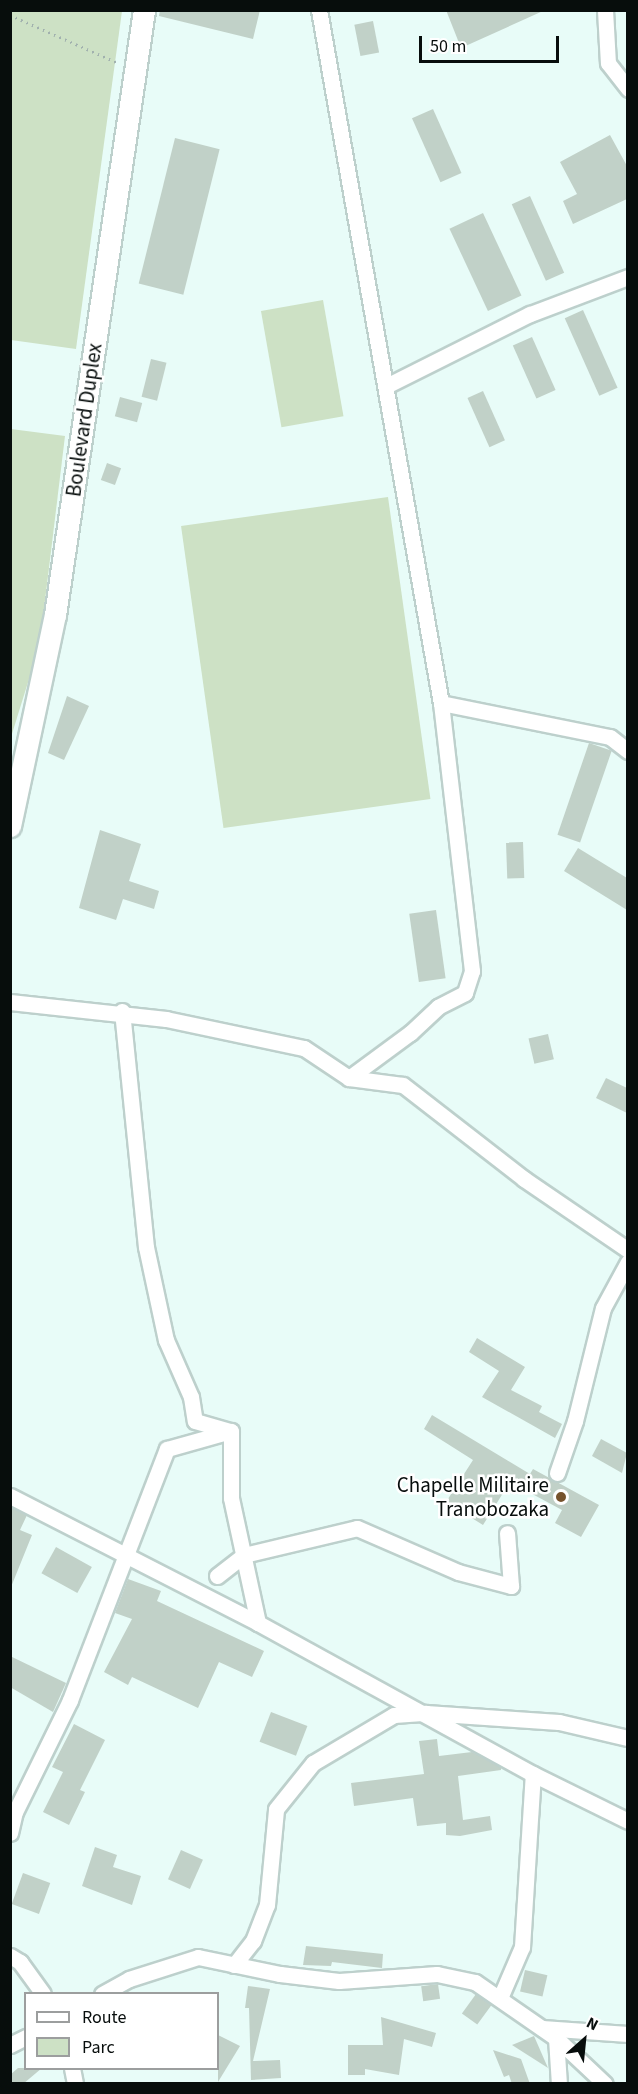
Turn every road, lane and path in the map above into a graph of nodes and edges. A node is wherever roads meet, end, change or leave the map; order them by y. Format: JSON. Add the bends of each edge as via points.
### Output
{"nodes":[{"id":1,"x":144,"y":10,"type":"edge"},
{"id":2,"x":319,"y":10,"type":"edge"},
{"id":3,"x":605,"y":10,"type":"edge"},
{"id":4,"x":10,"y":15,"type":"edge"},
{"id":5,"x":136,"y":66,"type":"junction"},
{"id":6,"x":627,"y":89,"type":"edge"},
{"id":7,"x":627,"y":277,"type":"edge"},
{"id":8,"x":386,"y":386,"type":"junction"},
{"id":9,"x":441,"y":703,"type":"junction"},
{"id":10,"x":627,"y":751,"type":"edge"},
{"id":11,"x":10,"y":826,"type":"edge"},
{"id":12,"x":10,"y":1002,"type":"edge"},
{"id":13,"x":122,"y":1011,"type":"junction"},
{"id":14,"x":349,"y":1078,"type":"junction"},
{"id":15,"x":627,"y":1250,"type":"edge"},
{"id":16,"x":627,"y":1262,"type":"edge"},
{"id":17,"x":231,"y":1431,"type":"junction"},
{"id":18,"x":557,"y":1473,"type":"dead end"},
{"id":19,"x":10,"y":1496,"type":"edge"},
{"id":20,"x":507,"y":1533,"type":"dead end"},
{"id":21,"x":124,"y":1555,"type":"junction"},
{"id":22,"x":244,"y":1556,"type":"junction"},
{"id":23,"x":217,"y":1576,"type":"dead end"},
{"id":24,"x":258,"y":1623,"type":"junction"},
{"id":25,"x":426,"y":1713,"type":"junction"},
{"id":26,"x":627,"y":1738,"type":"edge"},
{"id":27,"x":533,"y":1774,"type":"junction"},
{"id":28,"x":627,"y":1821,"type":"edge"},
{"id":29,"x":10,"y":1833,"type":"edge"},
{"id":30,"x":10,"y":1956,"type":"edge"},
{"id":31,"x":234,"y":1965,"type":"junction"},
{"id":32,"x":42,"y":1992,"type":"edge"},
{"id":33,"x":106,"y":1992,"type":"edge"},
{"id":34,"x":500,"y":1998,"type":"junction"},
{"id":35,"x":542,"y":2028,"type":"junction"},
{"id":36,"x":627,"y":2034,"type":"edge"},
{"id":37,"x":24,"y":2038,"type":"edge"},
{"id":38,"x":556,"y":2038,"type":"junction"},
{"id":39,"x":10,"y":2045,"type":"edge"},
{"id":40,"x":559,"y":2084,"type":"edge"},
{"id":41,"x":606,"y":2084,"type":"edge"}],
"edges":[{"from":1,"to":5,"type":"main road","name":"Boulevard Duplex"},
{"from":2,"to":8,"type":"street"},
{"from":3,"to":6,"type":"street","via":[[608,63]]},
{"from":4,"to":5,"type":"path","via":[[115,62]]},
{"from":5,"to":11,"type":"main road","name":"Boulevard Duplex","via":[[55,615]]},
{"from":7,"to":8,"type":"street","via":[[530,314]]},
{"from":8,"to":9,"type":"street"},
{"from":9,"to":10,"type":"street","via":[[610,737]]},
{"from":9,"to":14,"type":"street","via":[[472,971],[465,993],[438,1007]]},
{"from":12,"to":13,"type":"street"},
{"from":13,"to":14,"type":"street","via":[[304,1048]]},
{"from":13,"to":17,"type":"street","via":[[146,1247],[166,1340],[191,1397],[195,1421]]},
{"from":14,"to":15,"type":"street","via":[[403,1085],[524,1179]]},
{"from":16,"to":18,"type":"street","via":[[603,1308],[575,1421]]},
{"from":17,"to":21,"type":"street","via":[[166,1449]]},
{"from":17,"to":22,"type":"street","via":[[231,1498]]},
{"from":19,"to":21,"type":"street"},
{"from":20,"to":22,"type":"street","via":[[511,1586],[458,1572],[357,1528]]},
{"from":21,"to":24,"type":"street"},
{"from":21,"to":29,"type":"street","via":[[70,1700],[15,1812]]},
{"from":22,"to":23,"type":"street"},
{"from":22,"to":24,"type":"street"},
{"from":24,"to":25,"type":"street"},
{"from":25,"to":26,"type":"street","via":[[559,1722]]},
{"from":25,"to":27,"type":"street"},
{"from":25,"to":31,"type":"street","via":[[394,1715],[313,1763],[276,1809],[267,1905],[253,1941]]},
{"from":27,"to":28,"type":"street"},
{"from":27,"to":34,"type":"street","via":[[522,1947]]},
{"from":30,"to":32,"type":"street","via":[[20,1962]]},
{"from":31,"to":33,"type":"street","via":[[198,1957],[129,1979]]},
{"from":31,"to":34,"type":"street","via":[[339,1981],[437,1974],[475,1982]]},
{"from":34,"to":35,"type":"street"},
{"from":35,"to":36,"type":"street"},
{"from":35,"to":38,"type":"street"},
{"from":37,"to":39,"type":"street"},
{"from":38,"to":40,"type":"street"},
{"from":38,"to":41,"type":"street"}]}
